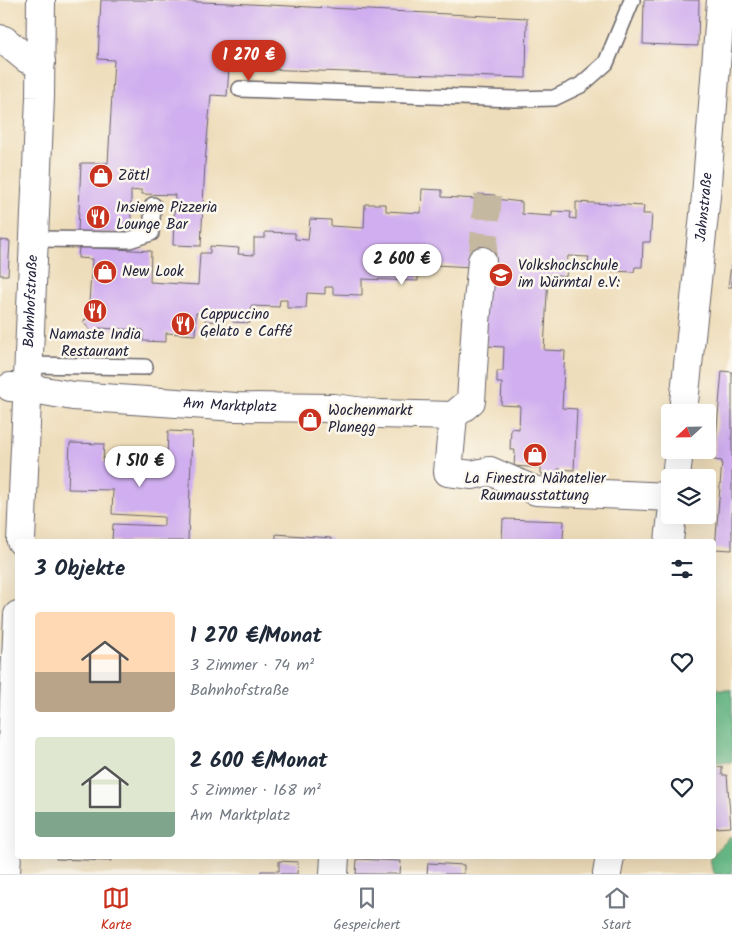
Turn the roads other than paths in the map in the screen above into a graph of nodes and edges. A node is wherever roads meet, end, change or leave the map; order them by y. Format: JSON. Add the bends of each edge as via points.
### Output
{"nodes":[{"id":1,"x":41,"y":0,"type":"edge"},
{"id":2,"x":632,"y":0,"type":"edge"},
{"id":3,"x":721,"y":0,"type":"edge"},
{"id":4,"x":0,"y":39,"type":"edge"},
{"id":5,"x":41,"y":62,"type":"junction"},
{"id":6,"x":240,"y":89,"type":"dead end"},
{"id":7,"x":153,"y":205,"type":"dead end"},
{"id":8,"x":33,"y":239,"type":"junction"},
{"id":9,"x":482,"y":262,"type":"tunnel mouth"},
{"id":10,"x":145,"y":367,"type":"dead end"},
{"id":11,"x":22,"y":380,"type":"junction"},
{"id":12,"x":684,"y":404,"type":"edge"},
{"id":13,"x":453,"y":416,"type":"junction"},
{"id":14,"x":661,"y":497,"type":"edge"},
{"id":15,"x":11,"y":503,"type":"edge"},
{"id":16,"x":671,"y":524,"type":"edge"},
{"id":17,"x":20,"y":539,"type":"edge"},
{"id":18,"x":670,"y":539,"type":"edge"},
{"id":19,"x":15,"y":680,"type":"edge"},
{"id":20,"x":335,"y":859,"type":"edge"},
{"id":21,"x":610,"y":859,"type":"edge"},
{"id":22,"x":6,"y":874,"type":"edge"},
{"id":23,"x":334,"y":874,"type":"edge"},
{"id":24,"x":607,"y":874,"type":"edge"}],
"edges":[{"from":1,"to":5,"type":"street","name":"Bahnhofstraße"},
{"from":2,"to":6,"type":"lane","via":[[606,63],[581,85],[554,98]]},
{"from":3,"to":12,"type":"street","name":"Jahnstraße","via":[[706,196]]},
{"from":4,"to":5,"type":"street","via":[[27,59]]},
{"from":5,"to":8,"type":"street","name":"Bahnhofstraße"},
{"from":7,"to":8,"type":"lane","via":[[151,233],[130,240]]},
{"from":8,"to":11,"type":"street","name":"Bahnhofstraße"},
{"from":9,"to":13,"type":"street","via":[[471,401]]},
{"from":10,"to":11,"type":"lane"},
{"from":11,"to":13,"type":"street","name":"Am Marktplatz","via":[[73,396]]},
{"from":11,"to":15,"type":"street","name":"Bahnhofstraße"},
{"from":13,"to":14,"type":"street","via":[[448,472],[472,475],[490,471],[536,492]]},
{"from":15,"to":17,"type":"street","name":"Bahnhofstraße"},
{"from":16,"to":18,"type":"street"},
{"from":19,"to":22,"type":"street"},
{"from":20,"to":23,"type":"street"},
{"from":21,"to":24,"type":"street"}]}
